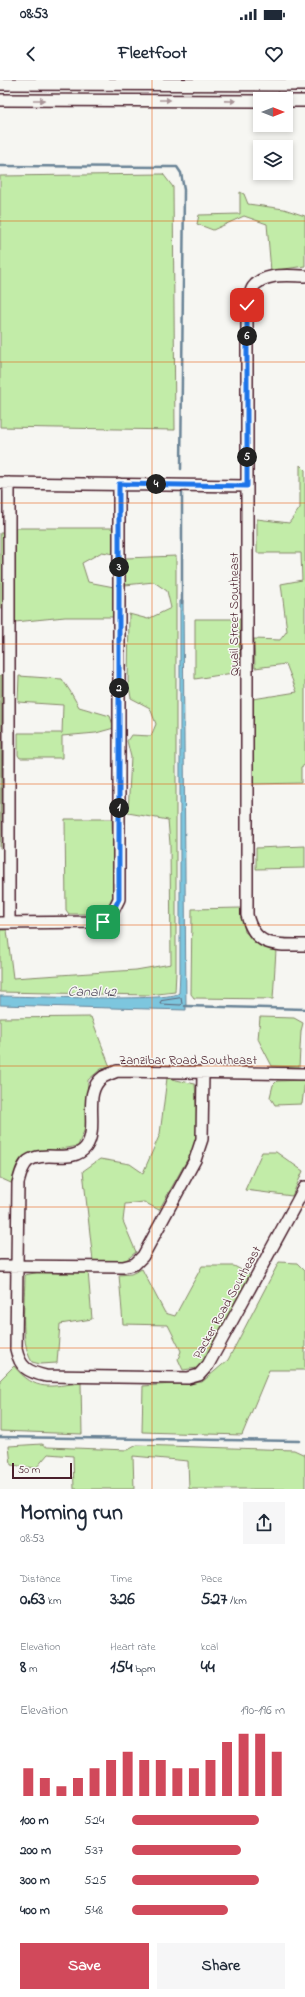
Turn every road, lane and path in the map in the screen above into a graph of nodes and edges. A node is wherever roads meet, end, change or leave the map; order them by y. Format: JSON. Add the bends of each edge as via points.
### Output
{"nodes":[{"id":1,"x":200,"y":82,"type":"edge"},
{"id":2,"x":0,"y":84,"type":"edge"},
{"id":3,"x":305,"y":85,"type":"edge"},
{"id":4,"x":0,"y":100,"type":"edge"},
{"id":5,"x":200,"y":100,"type":"junction"},
{"id":6,"x":253,"y":101,"type":"edge"},
{"id":7,"x":293,"y":101,"type":"edge"},
{"id":8,"x":305,"y":101,"type":"edge"},
{"id":9,"x":305,"y":276,"type":"edge"},
{"id":10,"x":4,"y":483,"type":"edge"},
{"id":11,"x":119,"y":484,"type":"junction"},
{"id":12,"x":247,"y":486,"type":"junction"},
{"id":13,"x":4,"y":923,"type":"edge"},
{"id":14,"x":305,"y":945,"type":"edge"},
{"id":15,"x":203,"y":1072,"type":"junction"},
{"id":16,"x":305,"y":1074,"type":"edge"},
{"id":17,"x":305,"y":1187,"type":"edge"},
{"id":18,"x":0,"y":1266,"type":"edge"},
{"id":19,"x":16,"y":1266,"type":"junction"},
{"id":20,"x":21,"y":1365,"type":"joint"}],
"edges":[{"from":1,"to":2,"type":"street"},
{"from":1,"to":3,"type":"street"},
{"from":1,"to":5,"type":"street"},
{"from":4,"to":5,"type":"street","one_way":true},
{"from":5,"to":6,"type":"street","one_way":true},
{"from":7,"to":8,"type":"street"},
{"from":9,"to":12,"type":"street","name":"Quail Street Southeast","via":[[276,276],[263,279],[253,287],[247,305]]},
{"from":10,"to":11,"type":"street"},
{"from":10,"to":13,"type":"street"},
{"from":11,"to":12,"type":"street"},
{"from":11,"to":13,"type":"street","via":[[119,899],[110,917],[103,922]]},
{"from":12,"to":14,"type":"street","name":"Quail Street Southeast","via":[[247,915],[250,928],[258,938],[275,945]]},
{"from":15,"to":16,"type":"street","name":"Zanzibar Road Southeast"},
{"from":15,"to":19,"type":"street","via":[[202,1139],[195,1160],[143,1256],[135,1264],[123,1267]]},
{"from":15,"to":19,"type":"street","name":"Zanzibar Road Southeast","via":[[117,1072],[103,1077],[92,1097],[91,1134],[86,1147],[75,1154],[42,1156],[29,1161],[22,1169],[18,1183]]},
{"from":17,"to":20,"type":"street","name":"Packer Road Southeast","via":[[208,1365],[199,1375],[188,1378],[46,1376],[32,1373]]},
{"from":18,"to":19,"type":"street"},
{"from":19,"to":20,"type":"street","name":"Zanzibar Road Southeast","via":[[16,1350]]}]}
